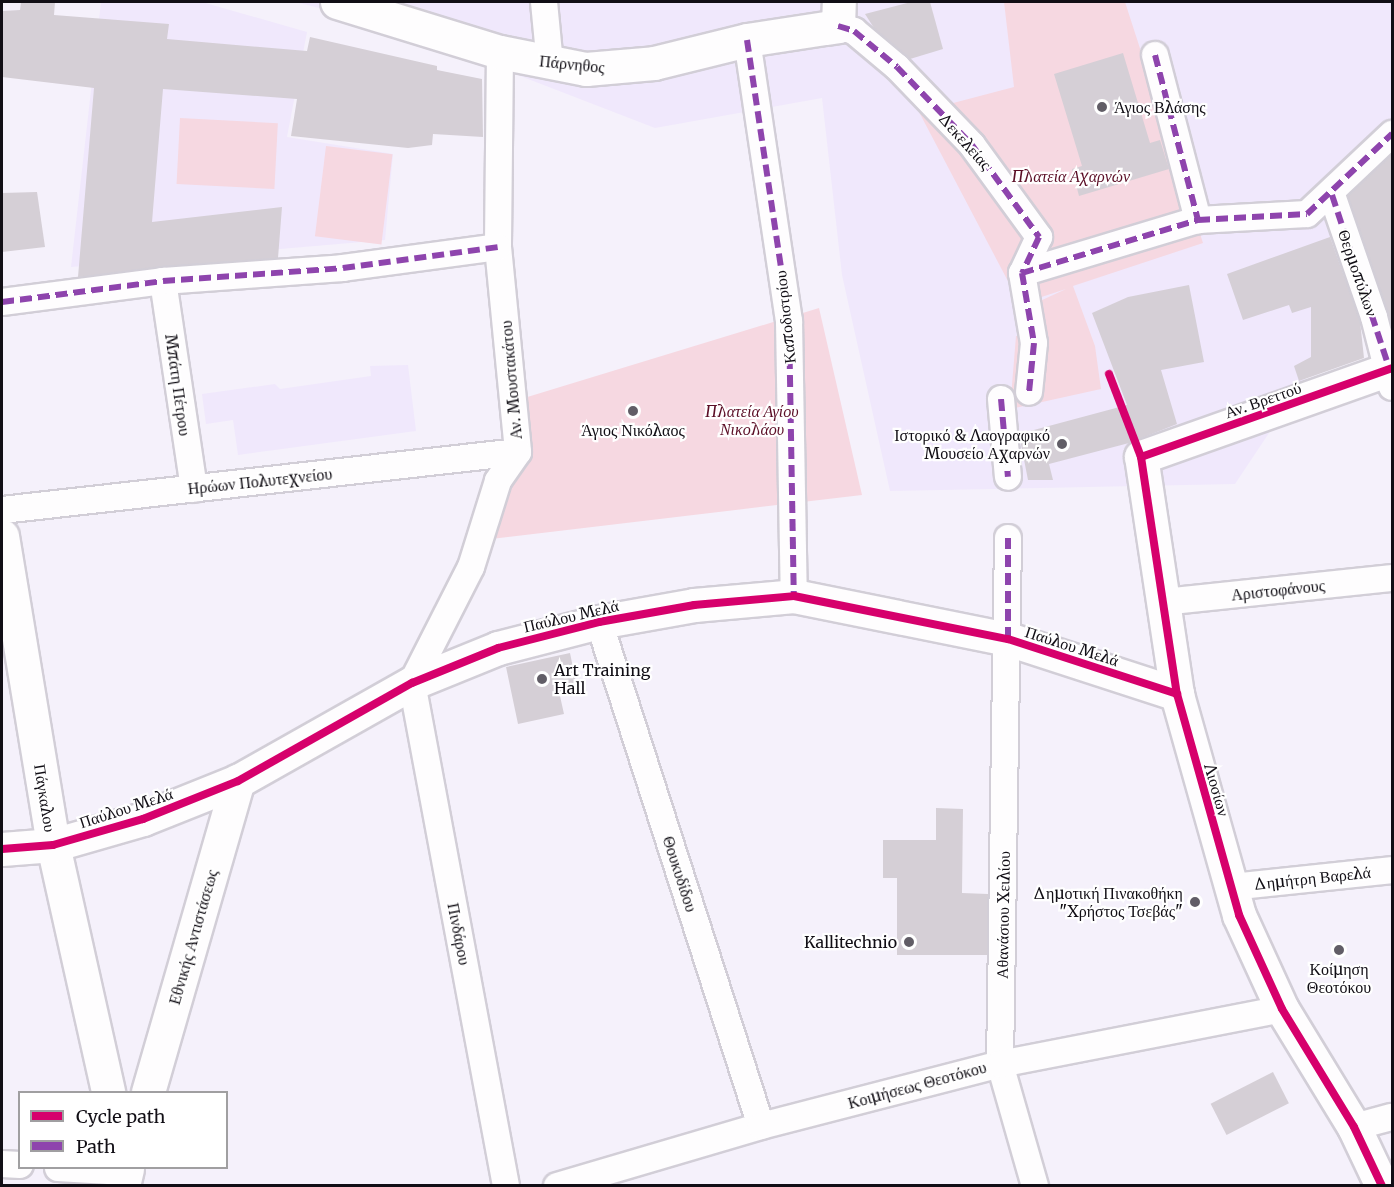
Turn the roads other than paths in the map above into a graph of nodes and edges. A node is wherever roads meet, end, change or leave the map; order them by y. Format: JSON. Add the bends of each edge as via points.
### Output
{"nodes":[{"id":1,"x":337,"y":2,"type":"edge"},
{"id":2,"x":544,"y":2,"type":"edge"},
{"id":3,"x":830,"y":20,"type":"edge"},
{"id":4,"x":747,"y":40,"type":"junction"},
{"id":5,"x":500,"y":52,"type":"junction"},
{"id":6,"x":1155,"y":55,"type":"dead end"},
{"id":7,"x":550,"y":64,"type":"junction"},
{"id":8,"x":1392,"y":134,"type":"edge"},
{"id":9,"x":1332,"y":195,"type":"junction"},
{"id":10,"x":1198,"y":220,"type":"junction"},
{"id":11,"x":498,"y":247,"type":"junction"},
{"id":12,"x":1022,"y":273,"type":"junction"},
{"id":13,"x":163,"y":281,"type":"junction"},
{"id":14,"x":2,"y":302,"type":"edge"},
{"id":15,"x":1391,"y":375,"type":"edge"},
{"id":16,"x":1029,"y":392,"type":"dead end"},
{"id":17,"x":1001,"y":399,"type":"dead end"},
{"id":18,"x":518,"y":452,"type":"junction"},
{"id":19,"x":1142,"y":457,"type":"joint"},
{"id":20,"x":1008,"y":477,"type":"dead end"},
{"id":21,"x":194,"y":489,"type":"junction"},
{"id":22,"x":2,"y":510,"type":"edge"},
{"id":23,"x":2,"y":536,"type":"edge"},
{"id":24,"x":1008,"y":538,"type":"dead end"},
{"id":25,"x":1392,"y":578,"type":"edge"},
{"id":26,"x":794,"y":596,"type":"junction"},
{"id":27,"x":1163,"y":603,"type":"junction"},
{"id":28,"x":599,"y":622,"type":"junction"},
{"id":29,"x":1008,"y":639,"type":"junction"},
{"id":30,"x":412,"y":683,"type":"junction"},
{"id":31,"x":1177,"y":694,"type":"junction"},
{"id":32,"x":238,"y":781,"type":"junction"},
{"id":33,"x":53,"y":845,"type":"junction"},
{"id":34,"x":2,"y":849,"type":"edge"},
{"id":35,"x":1392,"y":870,"type":"edge"},
{"id":36,"x":1231,"y":887,"type":"junction"},
{"id":37,"x":1282,"y":1009,"type":"junction"},
{"id":38,"x":1000,"y":1064,"type":"junction"},
{"id":39,"x":108,"y":1091,"type":"edge"},
{"id":40,"x":148,"y":1091,"type":"edge"},
{"id":41,"x":1392,"y":1117,"type":"edge"},
{"id":42,"x":761,"y":1126,"type":"junction"},
{"id":43,"x":1354,"y":1127,"type":"junction"},
{"id":44,"x":2,"y":1164,"type":"edge"},
{"id":45,"x":18,"y":1165,"type":"edge"},
{"id":46,"x":80,"y":1169,"type":"edge"},
{"id":47,"x":125,"y":1173,"type":"edge"},
{"id":48,"x":506,"y":1185,"type":"edge"},
{"id":49,"x":557,"y":1185,"type":"edge"},
{"id":50,"x":1035,"y":1185,"type":"edge"},
{"id":51,"x":1382,"y":1185,"type":"edge"}],
"edges":[{"from":1,"to":5,"type":"street","name":"Πάρνηθος"},
{"from":2,"to":7,"type":"street"},
{"from":3,"to":4,"type":"street","name":"Πάρνηθος"},
{"from":3,"to":12,"type":"street","name":"Δεκελείας","via":[[854,31],[897,68],[972,145],[1005,188],[1039,237]]},
{"from":4,"to":7,"type":"street","name":"Πάρνηθος","via":[[620,68]]},
{"from":4,"to":26,"type":"street","name":"Καποδιστρίου","via":[[789,321]]},
{"from":5,"to":7,"type":"street","name":"Πάρνηθος"},
{"from":5,"to":11,"type":"street","name":"Αν. Μουστακάτου"},
{"from":6,"to":10,"type":"street"},
{"from":8,"to":9,"type":"street"},
{"from":9,"to":10,"type":"street","via":[[1307,214]]},
{"from":9,"to":15,"type":"street","name":"Θερμοπύλων"},
{"from":10,"to":12,"type":"street"},
{"from":11,"to":13,"type":"street","via":[[343,268]]},
{"from":11,"to":18,"type":"street","name":"Αν. Μουστακάτου"},
{"from":12,"to":16,"type":"street","via":[[1034,343]]},
{"from":13,"to":14,"type":"street"},
{"from":13,"to":21,"type":"street","name":"Μπάτη Πέτρου"},
{"from":15,"to":19,"type":"street","name":"Αν. Βρεττού"},
{"from":17,"to":20,"type":"street"},
{"from":18,"to":21,"type":"street","name":"Ηρώων Πολυτεχνείου"},
{"from":18,"to":30,"type":"street","name":"Αν. Μουστακάτου","via":[[498,481],[471,567]]},
{"from":19,"to":27,"type":"street","name":"Λιοσίων"},
{"from":21,"to":22,"type":"street","name":"Ηρώων Πολυτεχνείου"},
{"from":23,"to":33,"type":"street","name":"Πάγκαλου"},
{"from":24,"to":29,"type":"street","name":"Αθανάσιου Χειλίου"},
{"from":25,"to":27,"type":"street","name":"Αριστοφάνους"},
{"from":26,"to":28,"type":"street","name":"Παύλου Μελά","via":[[694,605]]},
{"from":26,"to":29,"type":"street","name":"Παύλου Μελά"},
{"from":27,"to":31,"type":"street","name":"Λιοσίων"},
{"from":28,"to":30,"type":"street","name":"Παύλου Μελά","via":[[498,648]]},
{"from":28,"to":42,"type":"street","name":"Θουκυδίδου"},
{"from":29,"to":31,"type":"street","name":"Παύλου Μελά"},
{"from":29,"to":38,"type":"street","name":"Αθανάσιου Χειλίου"},
{"from":30,"to":32,"type":"street","name":"Παύλου Μελά"},
{"from":30,"to":48,"type":"street","name":"Πινδάρου"},
{"from":31,"to":36,"type":"street","name":"Λιοσίων"},
{"from":32,"to":33,"type":"street","name":"Παύλου Μελά","via":[[143,819]]},
{"from":32,"to":40,"type":"street","name":"Εθνικής Αντιστάσεως"},
{"from":33,"to":34,"type":"street","name":"Παύλου Μελά"},
{"from":33,"to":39,"type":"street","name":"Πάγκαλου"},
{"from":35,"to":36,"type":"street","name":"Δημήτρη Βαρελά"},
{"from":36,"to":37,"type":"street","name":"Λιοσίων","via":[[1239,915]]},
{"from":37,"to":38,"type":"street","name":"Κοιμήσεως Θεοτόκου"},
{"from":37,"to":43,"type":"street","name":"Λιοσίων"},
{"from":38,"to":42,"type":"street","name":"Κοιμήσεως Θεοτόκου"},
{"from":38,"to":50,"type":"street","name":"Αθανάσιου Χειλίου"},
{"from":41,"to":43,"type":"street"},
{"from":42,"to":49,"type":"street","name":"Κοιμήσεως Θεοτόκου"},
{"from":43,"to":51,"type":"street","name":"Λιοσίων"},
{"from":44,"to":45,"type":"street"},
{"from":46,"to":47,"type":"street"}]}
